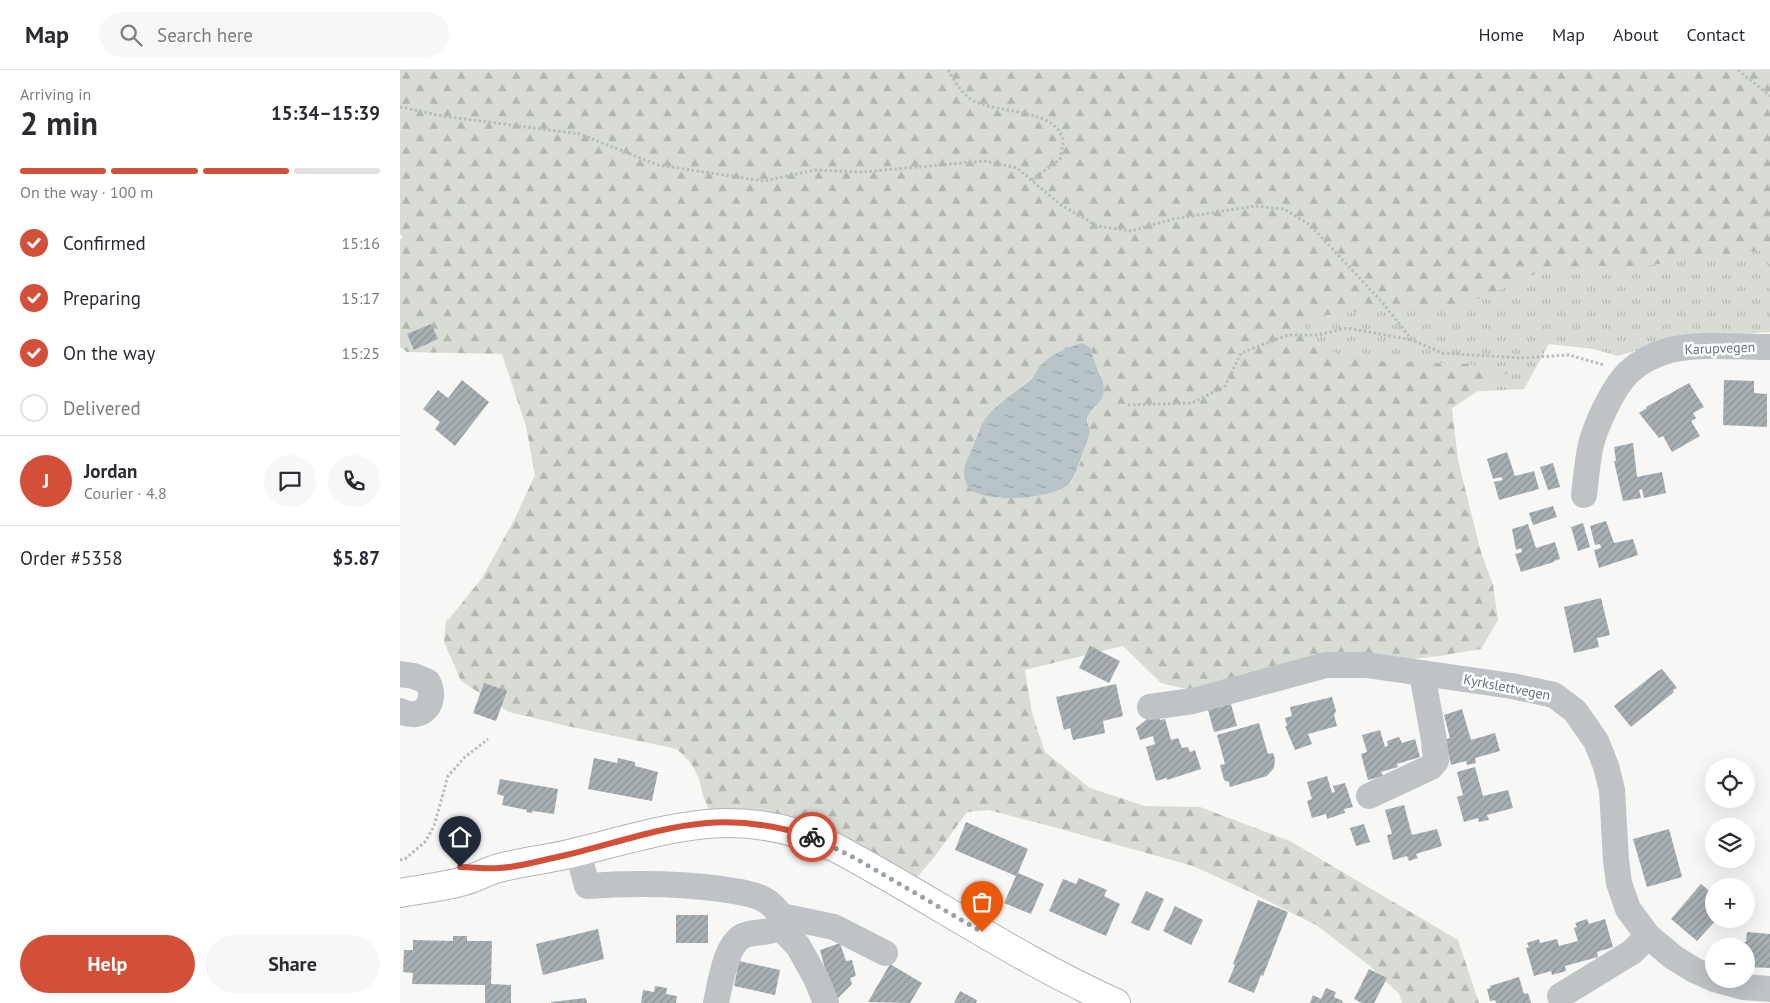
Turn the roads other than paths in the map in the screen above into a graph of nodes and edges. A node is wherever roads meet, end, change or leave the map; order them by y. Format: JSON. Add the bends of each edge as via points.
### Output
{"nodes":[{"id":1,"x":1770,"y":347,"type":"edge"},
{"id":2,"x":1584,"y":495,"type":"dead end"},
{"id":3,"x":1422,"y":673,"type":"junction"},
{"id":4,"x":400,"y":674,"type":"edge"},
{"id":5,"x":1150,"y":707,"type":"dead end"},
{"id":6,"x":400,"y":711,"type":"edge"},
{"id":7,"x":1369,"y":796,"type":"dead end"},
{"id":8,"x":578,"y":852,"type":"junction"},
{"id":9,"x":499,"y":868,"type":"junction"},
{"id":10,"x":400,"y":876,"type":"edge"},
{"id":11,"x":400,"y":893,"type":"edge"},
{"id":12,"x":781,"y":922,"type":"junction"},
{"id":13,"x":1648,"y":936,"type":"junction"},
{"id":14,"x":885,"y":953,"type":"dead end"},
{"id":15,"x":1770,"y":989,"type":"edge"},
{"id":16,"x":1560,"y":996,"type":"dead end"},
{"id":17,"x":716,"y":1003,"type":"edge"},
{"id":18,"x":826,"y":1003,"type":"edge"},
{"id":19,"x":1116,"y":1003,"type":"edge"}],
"edges":[{"from":1,"to":2,"type":"street","name":"Karupvegen","via":[[1670,350],[1643,361],[1628,372],[1598,425],[1590,448]]},
{"from":3,"to":5,"type":"street","name":"Kyrkslettvegen","via":[[1366,665],[1326,666],[1193,701]]},
{"from":3,"to":7,"type":"street","via":[[1436,761],[1431,767]]},
{"from":3,"to":13,"type":"street","name":"Kyrkslettvegen","via":[[1554,695],[1575,711],[1596,741],[1606,766],[1612,790],[1620,883],[1628,909]]},
{"from":4,"to":6,"type":"street","via":[[428,682],[432,690],[430,704],[424,710],[416,715]]},
{"from":8,"to":9,"type":"main road"},
{"from":8,"to":12,"type":"street","via":[[587,886],[645,883],[736,891],[764,899],[775,908]]},
{"from":8,"to":19,"type":"main road","via":[[707,823],[777,827],[836,848],[1032,962]]},
{"from":9,"to":10,"type":"main road","via":[[460,867]]},
{"from":9,"to":11,"type":"main road","via":[[463,882]]},
{"from":12,"to":14,"type":"street","via":[[834,927]]},
{"from":12,"to":17,"type":"street","via":[[772,932],[743,936],[731,946]]},
{"from":12,"to":18,"type":"street","via":[[816,978]]},
{"from":13,"to":15,"type":"street","name":"Kyrkslettvegen","via":[[1673,957],[1714,979],[1744,987]]},
{"from":13,"to":16,"type":"street","via":[[1632,952]]}]}
